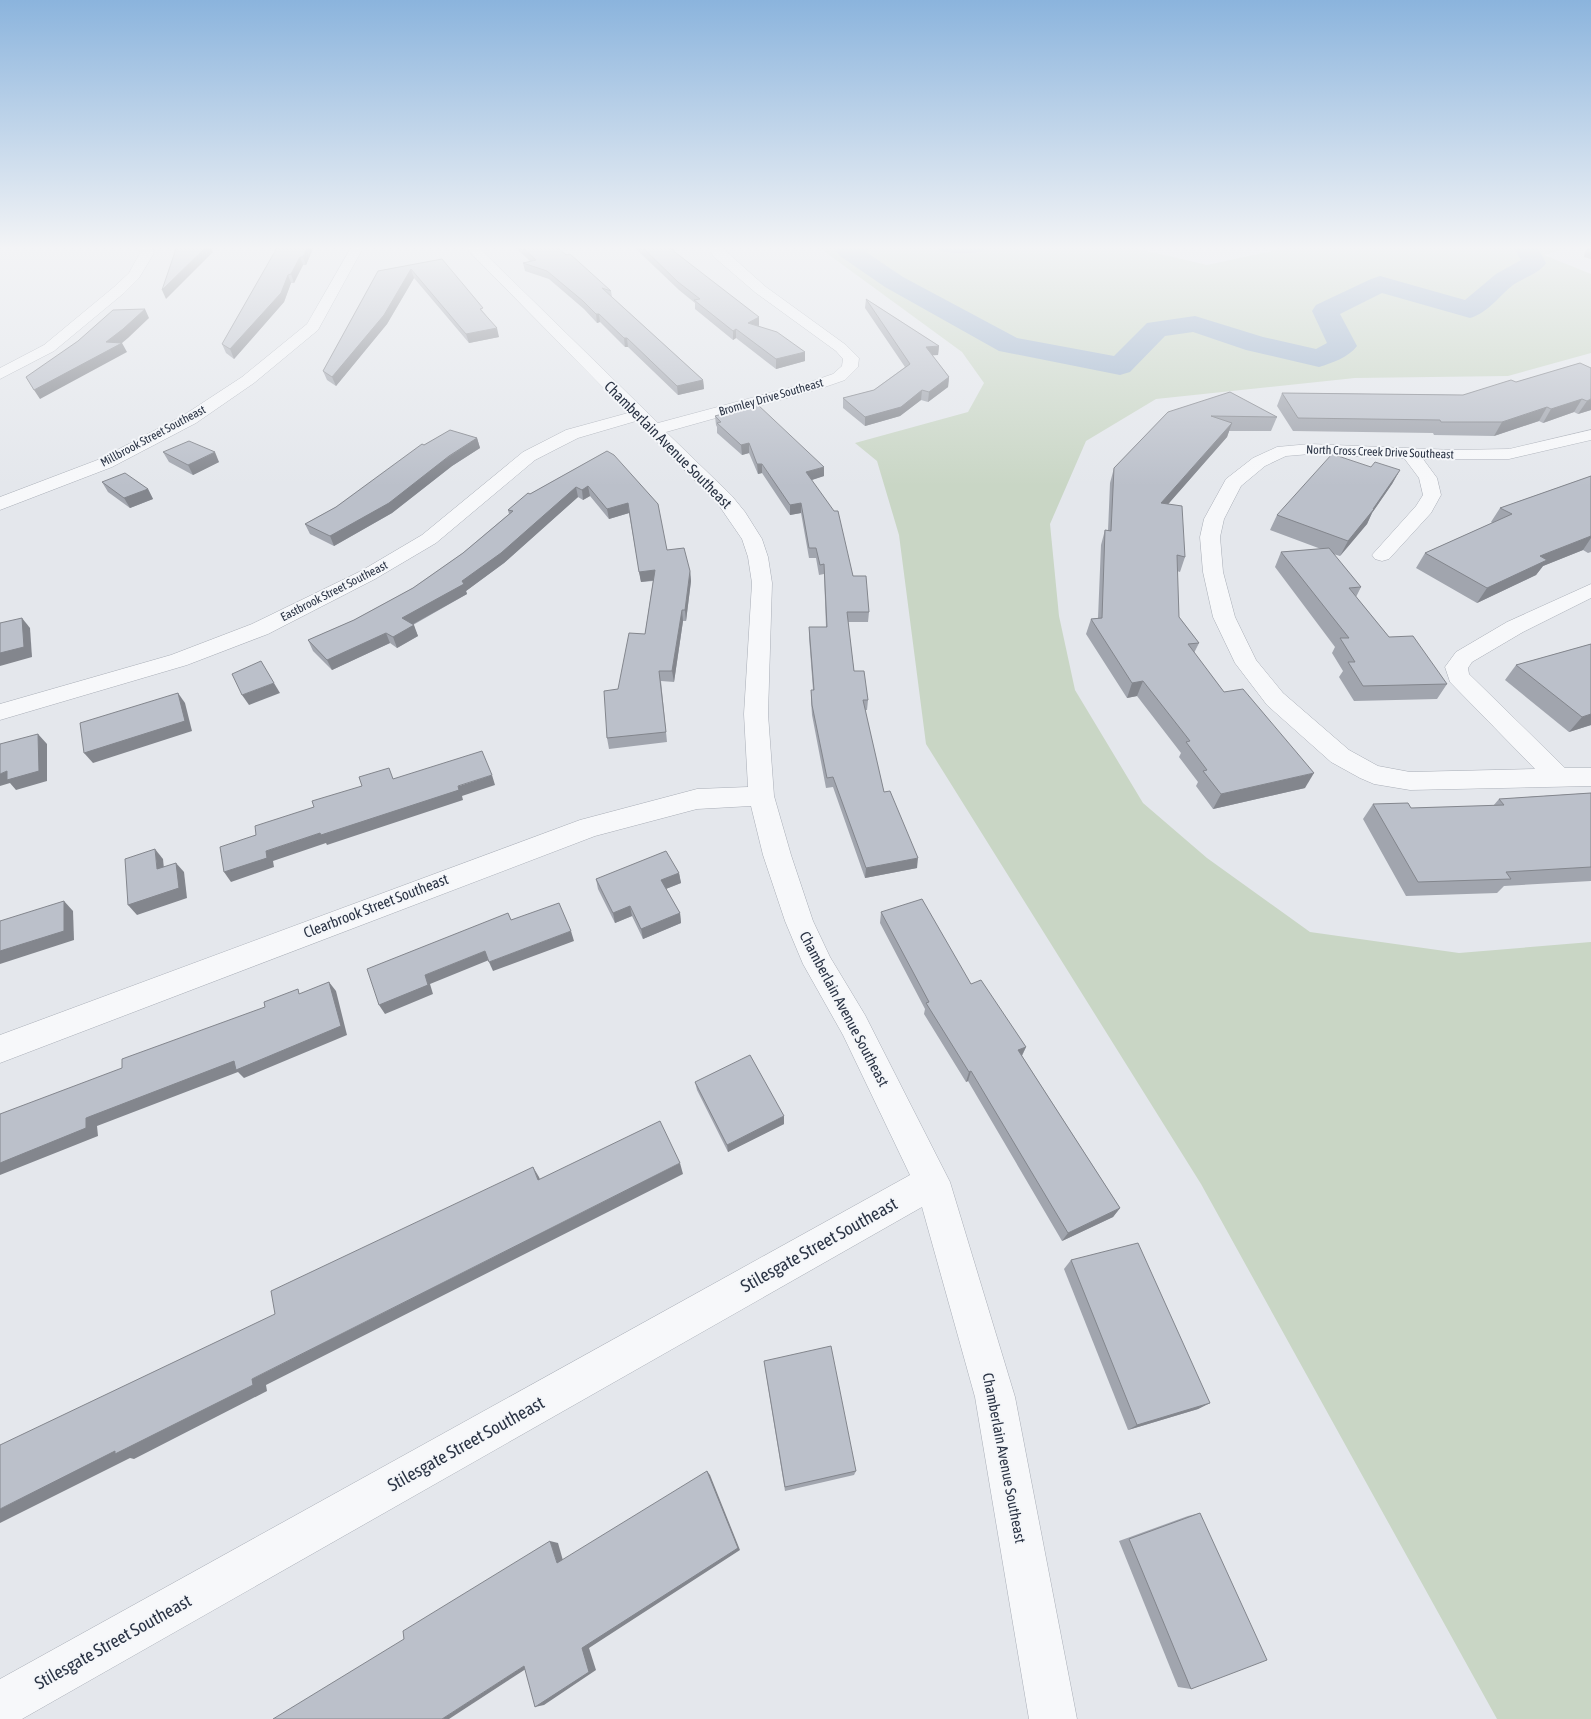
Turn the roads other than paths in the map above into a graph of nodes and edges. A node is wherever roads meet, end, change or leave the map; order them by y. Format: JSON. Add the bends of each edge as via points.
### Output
{"nodes":[{"id":1,"x":75,"y":326,"type":"edge"},
{"id":2,"x":313,"y":326,"type":"edge"},
{"id":3,"x":550,"y":326,"type":"edge"},
{"id":4,"x":810,"y":326,"type":"edge"},
{"id":5,"x":0,"y":374,"type":"edge"},
{"id":6,"x":646,"y":423,"type":"junction"},
{"id":7,"x":1591,"y":434,"type":"edge"},
{"id":8,"x":1409,"y":453,"type":"junction"},
{"id":9,"x":0,"y":504,"type":"edge"},
{"id":10,"x":1382,"y":555,"type":"dead end"},
{"id":11,"x":1590,"y":592,"type":"edge"},
{"id":12,"x":0,"y":712,"type":"edge"},
{"id":13,"x":1558,"y":777,"type":"junction"},
{"id":14,"x":1591,"y":777,"type":"edge"},
{"id":15,"x":761,"y":796,"type":"junction"},
{"id":16,"x":0,"y":1049,"type":"edge"},
{"id":17,"x":932,"y":1182,"type":"junction"},
{"id":18,"x":0,"y":1706,"type":"edge"},
{"id":19,"x":1053,"y":1719,"type":"edge"}],
"edges":[{"from":1,"to":5,"type":"street","via":[[49,348]]},
{"from":2,"to":9,"type":"street","name":"Millbrook Street Southeast","via":[[248,380],[190,419],[106,463]]},
{"from":3,"to":6,"type":"street","name":"Chamberlain Avenue Southeast"},
{"from":4,"to":6,"type":"street","name":"Bromley Drive Southeast","via":[[851,358],[850,367],[839,377],[814,386]]},
{"from":6,"to":12,"type":"street","name":"Eastbrook Street Southeast","via":[[572,434],[529,456],[429,539],[368,575],[260,629],[179,660]]},
{"from":6,"to":15,"type":"street","name":"Chamberlain Avenue Southeast","via":[[725,500],[752,539],[758,557],[762,583],[756,714]]},
{"from":7,"to":8,"type":"street","name":"North Cross Creek Drive Southeast","via":[[1509,454]]},
{"from":8,"to":10,"type":"street","via":[[1428,478],[1432,495],[1424,509]]},
{"from":8,"to":13,"type":"street","name":"North Cross Creek Drive Southeast","via":[[1283,451],[1259,462],[1233,483],[1214,520],[1210,537],[1213,572],[1224,617],[1246,663],[1275,699],[1340,756],[1368,772],[1410,782]]},
{"from":11,"to":13,"type":"street","via":[[1515,627],[1464,657],[1456,667],[1458,677]]},
{"from":13,"to":14,"type":"street","name":"North Cross Creek Drive Southeast"},
{"from":15,"to":16,"type":"street","name":"Clearbrook Street Southeast","via":[[697,799],[589,827]]},
{"from":15,"to":17,"type":"street","name":"Chamberlain Avenue Southeast","via":[[798,921]]},
{"from":17,"to":18,"type":"street","name":"Stilesgate Street Southeast"},
{"from":17,"to":19,"type":"street","name":"Chamberlain Avenue Southeast","via":[[995,1396]]}]}
